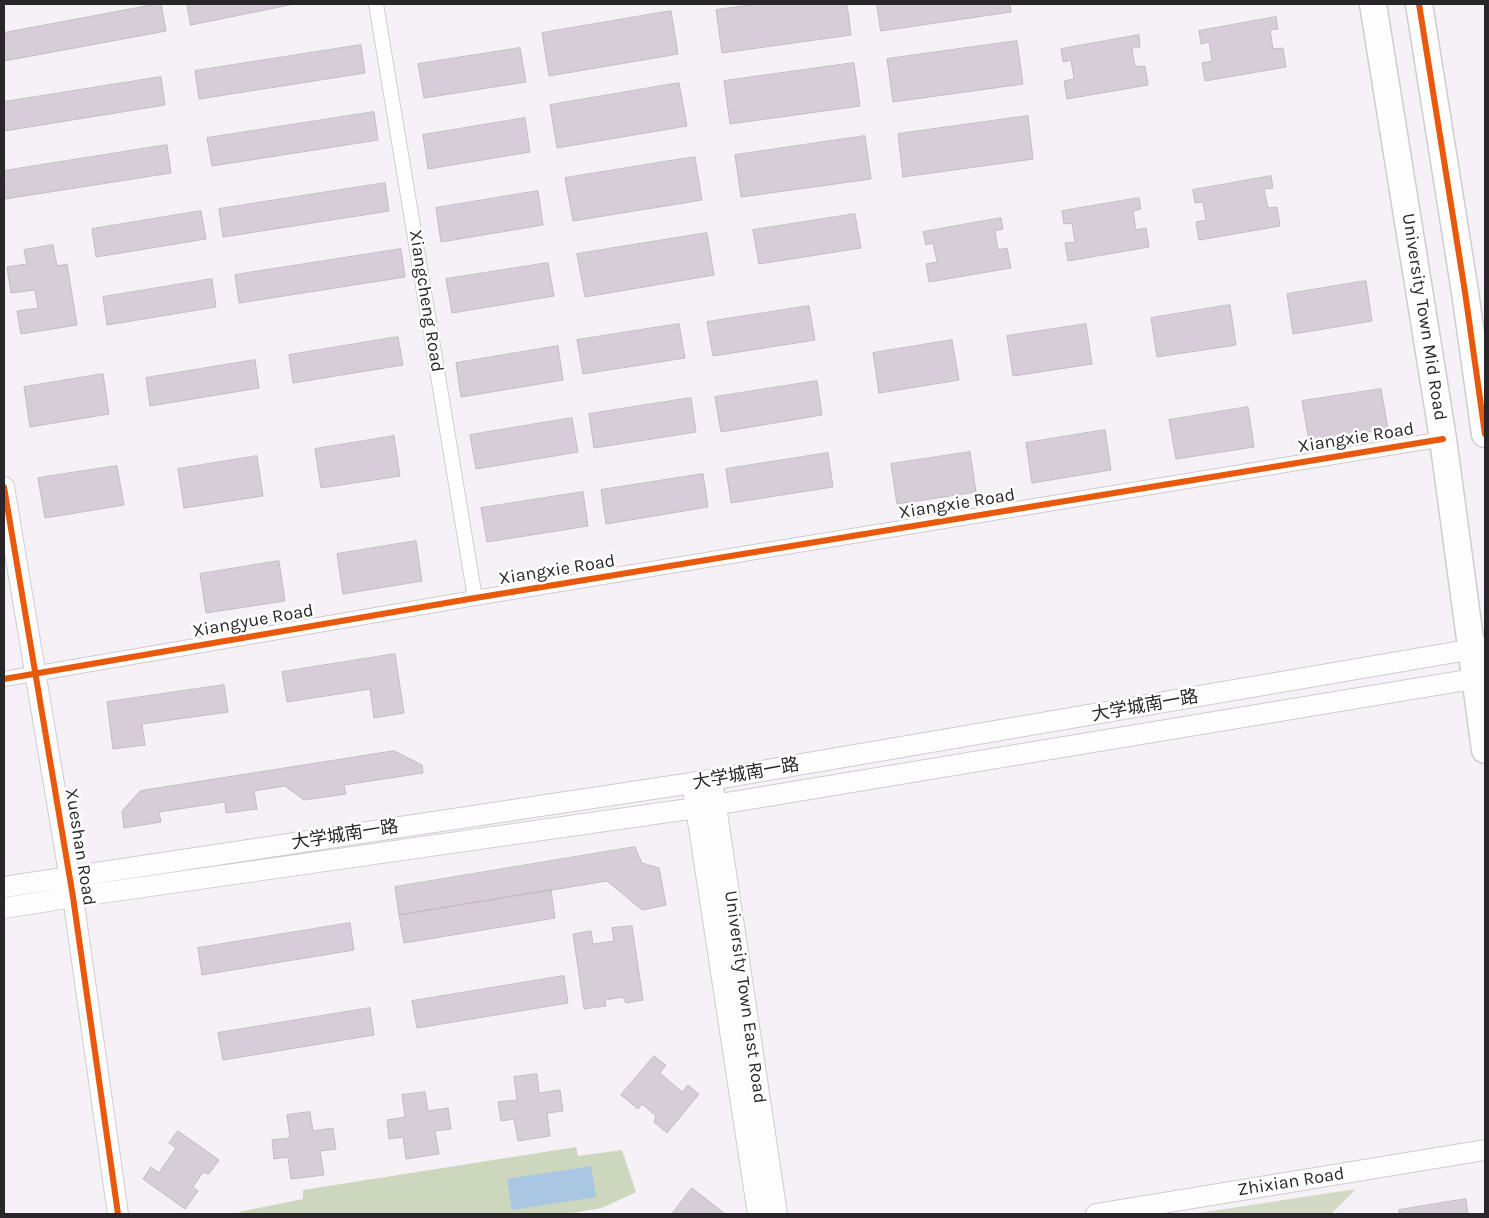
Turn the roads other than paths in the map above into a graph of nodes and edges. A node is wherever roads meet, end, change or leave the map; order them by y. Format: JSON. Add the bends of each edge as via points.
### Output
{"nodes":[{"id":1,"x":376,"y":4,"type":"edge"},
{"id":2,"x":1373,"y":4,"type":"edge"},
{"id":3,"x":1419,"y":4,"type":"edge"},
{"id":4,"x":1485,"y":434,"type":"edge"},
{"id":5,"x":1443,"y":439,"type":"junction"},
{"id":6,"x":4,"y":486,"type":"edge"},
{"id":7,"x":475,"y":598,"type":"junction"},
{"id":8,"x":1479,"y":648,"type":"edge"},
{"id":9,"x":35,"y":673,"type":"junction"},
{"id":10,"x":1480,"y":678,"type":"edge"},
{"id":11,"x":4,"y":679,"type":"edge"},
{"id":12,"x":1485,"y":750,"type":"edge"},
{"id":13,"x":702,"y":782,"type":"junction"},
{"id":14,"x":716,"y":805,"type":"junction"},
{"id":15,"x":696,"y":808,"type":"junction"},
{"id":16,"x":70,"y":877,"type":"junction"},
{"id":17,"x":4,"y":887,"type":"edge"},
{"id":18,"x":73,"y":897,"type":"junction"},
{"id":19,"x":4,"y":908,"type":"edge"},
{"id":20,"x":1485,"y":1150,"type":"edge"},
{"id":21,"x":118,"y":1214,"type":"edge"},
{"id":22,"x":758,"y":1214,"type":"edge"},
{"id":23,"x":777,"y":1214,"type":"edge"},
{"id":24,"x":1096,"y":1214,"type":"edge"}],
"edges":[{"from":1,"to":7,"type":"street","name":"Xiangcheng Road"},
{"from":2,"to":5,"type":"highway","name":"University Town Mid Road"},
{"from":3,"to":4,"type":"highway"},
{"from":5,"to":7,"type":"street","name":"Xiangxie Road"},
{"from":5,"to":8,"type":"highway","name":"University Town Mid Road"},
{"from":6,"to":9,"type":"main road","name":"Xueshan Road"},
{"from":7,"to":9,"type":"street","name":"Xiangyue Road"},
{"from":8,"to":10,"type":"highway","name":"University Town Mid Road"},
{"from":8,"to":13,"type":"main road","name":"大学城南一路"},
{"from":9,"to":11,"type":"street","name":"Xiangyue Road"},
{"from":9,"to":16,"type":"main road","name":"Xueshan Road"},
{"from":10,"to":12,"type":"highway","name":"University Town Mid Road"},
{"from":10,"to":14,"type":"main road","name":"大学城南一路"},
{"from":13,"to":14,"type":"main road","name":"University Town East Road"},
{"from":13,"to":15,"type":"main road","name":"University Town East Road"},
{"from":13,"to":16,"type":"main road","name":"大学城南一路"},
{"from":14,"to":15,"type":"main road","name":"大学城南一路"},
{"from":14,"to":23,"type":"main road","name":"University Town East Road"},
{"from":15,"to":18,"type":"main road","name":"大学城南一路"},
{"from":15,"to":22,"type":"main road","name":"University Town East Road"},
{"from":16,"to":17,"type":"main road","name":"大学城南一路"},
{"from":16,"to":18,"type":"main road","name":"Xueshan Road"},
{"from":18,"to":19,"type":"main road","name":"大学城南一路"},
{"from":18,"to":21,"type":"main road","name":"Xueshan Road"},
{"from":20,"to":24,"type":"main road","name":"Zhixian Road"}]}
